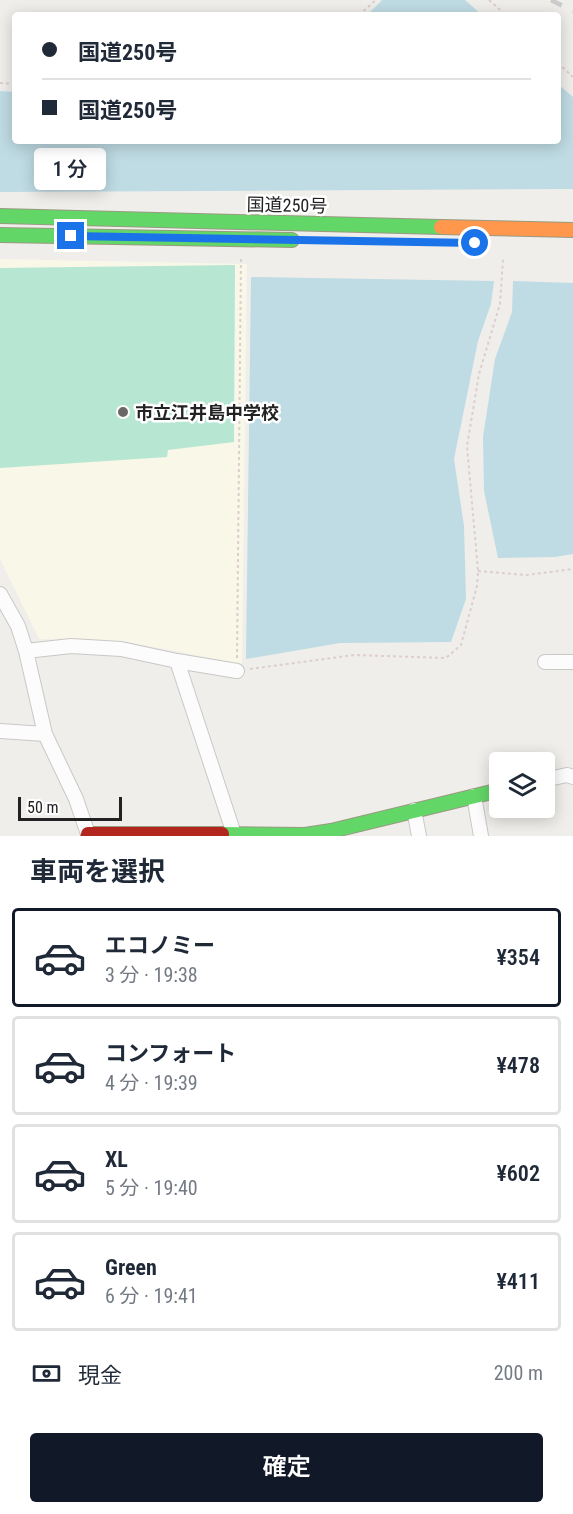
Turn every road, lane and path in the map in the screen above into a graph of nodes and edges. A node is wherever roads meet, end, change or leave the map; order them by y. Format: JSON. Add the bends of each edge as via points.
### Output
{"nodes":[{"id":1,"x":376,"y":0,"type":"edge"},
{"id":2,"x":489,"y":0,"type":"edge"},
{"id":3,"x":362,"y":12,"type":"edge"},
{"id":4,"x":503,"y":12,"type":"edge"},
{"id":5,"x":561,"y":66,"type":"edge"},
{"id":6,"x":573,"y":77,"type":"edge"},
{"id":7,"x":0,"y":216,"type":"edge"},
{"id":8,"x":573,"y":230,"type":"edge"},
{"id":9,"x":0,"y":235,"type":"edge"},
{"id":10,"x":309,"y":240,"type":"dead end"},
{"id":11,"x":241,"y":257,"type":"dead end"},
{"id":12,"x":503,"y":259,"type":"dead end"},
{"id":13,"x":573,"y":569,"type":"edge"},
{"id":14,"x":478,"y":571,"type":"junction"},
{"id":15,"x":0,"y":594,"type":"edge"},
{"id":16,"x":26,"y":651,"type":"junction"},
{"id":17,"x":177,"y":661,"type":"junction"},
{"id":18,"x":545,"y":662,"type":"dead end"},
{"id":19,"x":573,"y":662,"type":"edge"},
{"id":20,"x":237,"y":671,"type":"junction"},
{"id":21,"x":0,"y":731,"type":"edge"},
{"id":22,"x":45,"y":734,"type":"junction"},
{"id":23,"x":573,"y":777,"type":"edge"},
{"id":24,"x":555,"y":778,"type":"edge"},
{"id":25,"x":489,"y":793,"type":"edge"},
{"id":26,"x":474,"y":796,"type":"junction"},
{"id":27,"x":414,"y":810,"type":"junction"},
{"id":28,"x":357,"y":830,"type":"edge"},
{"id":29,"x":88,"y":835,"type":"edge"},
{"id":30,"x":235,"y":835,"type":"edge"},
{"id":31,"x":305,"y":836,"type":"edge"},
{"id":32,"x":419,"y":836,"type":"edge"},
{"id":33,"x":481,"y":836,"type":"edge"}],
"edges":[{"from":1,"to":3,"type":"path"},
{"from":2,"to":4,"type":"path"},
{"from":5,"to":6,"type":"path"},
{"from":7,"to":8,"type":"main road","name":"国道250号"},
{"from":9,"to":10,"type":"main road","name":"国道250号"},
{"from":11,"to":20,"type":"path"},
{"from":12,"to":14,"type":"path","via":[[500,304],[479,374],[468,446]]},
{"from":13,"to":14,"type":"path","via":[[527,575]]},
{"from":14,"to":20,"type":"path","via":[[461,645],[446,658],[354,655]]},
{"from":15,"to":16,"type":"street","via":[[18,626]]},
{"from":16,"to":17,"type":"street","via":[[71,646],[121,649]]},
{"from":16,"to":22,"type":"street"},
{"from":17,"to":20,"type":"street"},
{"from":17,"to":30,"type":"street"},
{"from":18,"to":19,"type":"street"},
{"from":21,"to":22,"type":"street"},
{"from":22,"to":29,"type":"street","via":[[76,799]]},
{"from":23,"to":24,"type":"street"},
{"from":25,"to":26,"type":"main road"},
{"from":26,"to":27,"type":"main road"},
{"from":26,"to":33,"type":"street"},
{"from":27,"to":28,"type":"main road"},
{"from":27,"to":32,"type":"street"},
{"from":28,"to":31,"type":"main road"},
{"from":29,"to":30,"type":"main road"},
{"from":30,"to":31,"type":"main road"}]}
